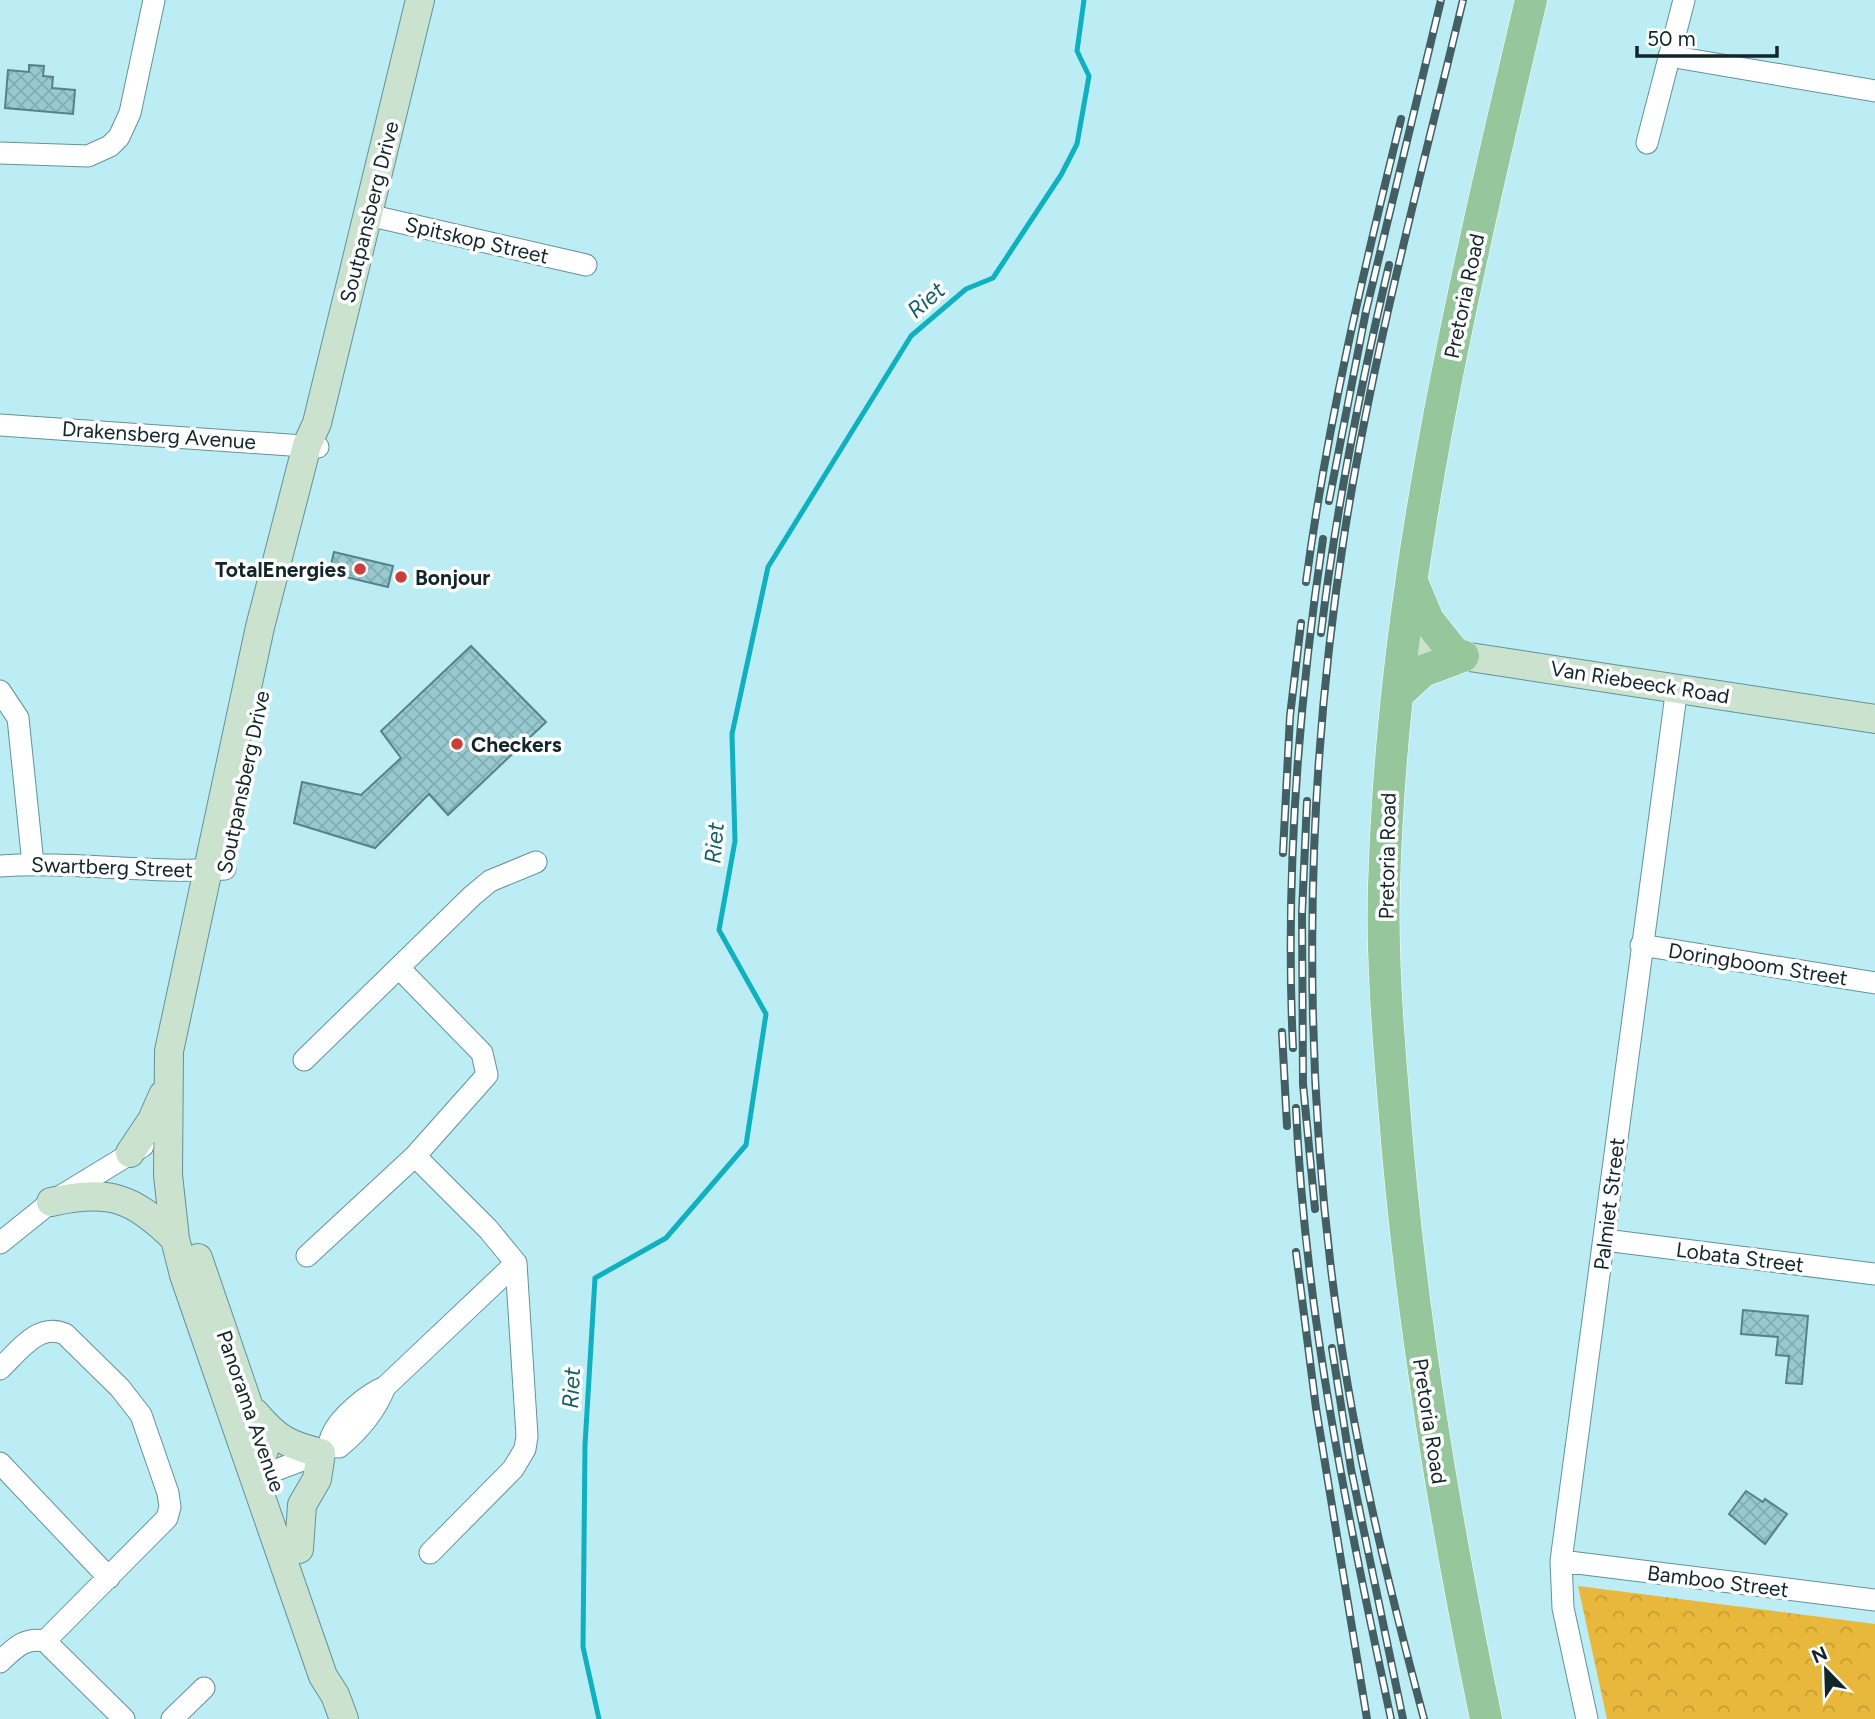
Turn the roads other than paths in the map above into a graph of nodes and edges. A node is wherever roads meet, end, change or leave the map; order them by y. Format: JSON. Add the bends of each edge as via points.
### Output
{"nodes":[{"id":1,"x":154,"y":0,"type":"edge"},
{"id":2,"x":420,"y":0,"type":"edge"},
{"id":3,"x":1531,"y":0,"type":"edge"},
{"id":4,"x":1684,"y":0,"type":"edge"},
{"id":5,"x":1669,"y":56,"type":"junction"},
{"id":6,"x":1875,"y":91,"type":"edge"},
{"id":7,"x":1647,"y":142,"type":"dead end"},
{"id":8,"x":0,"y":153,"type":"edge"},
{"id":9,"x":368,"y":215,"type":"junction"},
{"id":10,"x":586,"y":265,"type":"dead end"},
{"id":11,"x":0,"y":425,"type":"edge"},
{"id":12,"x":314,"y":438,"type":"junction"},
{"id":13,"x":1412,"y":582,"type":"junction"},
{"id":14,"x":1405,"y":643,"type":"junction"},
{"id":15,"x":1459,"y":655,"type":"junction"},
{"id":16,"x":1677,"y":687,"type":"junction"},
{"id":17,"x":0,"y":691,"type":"edge"},
{"id":18,"x":1398,"y":694,"type":"junction"},
{"id":19,"x":1875,"y":719,"type":"edge"},
{"id":20,"x":536,"y":863,"type":"dead end"},
{"id":21,"x":33,"y":864,"type":"junction"},
{"id":22,"x":0,"y":866,"type":"edge"},
{"id":23,"x":216,"y":869,"type":"junction"},
{"id":24,"x":1641,"y":945,"type":"junction"},
{"id":25,"x":400,"y":969,"type":"junction"},
{"id":26,"x":1875,"y":983,"type":"edge"},
{"id":27,"x":304,"y":1060,"type":"dead end"},
{"id":28,"x":167,"y":1086,"type":"junction"},
{"id":29,"x":174,"y":1128,"type":"junction"},
{"id":30,"x":130,"y":1153,"type":"junction"},
{"id":31,"x":415,"y":1156,"type":"junction"},
{"id":32,"x":51,"y":1202,"type":"junction"},
{"id":33,"x":175,"y":1238,"type":"junction"},
{"id":34,"x":1605,"y":1240,"type":"junction"},
{"id":35,"x":0,"y":1243,"type":"edge"},
{"id":36,"x":307,"y":1256,"type":"dead end"},
{"id":37,"x":516,"y":1263,"type":"junction"},
{"id":38,"x":1875,"y":1274,"type":"edge"},
{"id":39,"x":0,"y":1369,"type":"edge"},
{"id":40,"x":250,"y":1408,"type":"junction"},
{"id":41,"x":326,"y":1450,"type":"junction"},
{"id":42,"x":0,"y":1463,"type":"edge"},
{"id":43,"x":263,"y":1475,"type":"junction"},
{"id":44,"x":299,"y":1549,"type":"junction"},
{"id":45,"x":430,"y":1553,"type":"dead end"},
{"id":46,"x":1561,"y":1562,"type":"junction"},
{"id":47,"x":109,"y":1578,"type":"junction"},
{"id":48,"x":1875,"y":1600,"type":"edge"},
{"id":49,"x":45,"y":1641,"type":"junction"},
{"id":50,"x":0,"y":1662,"type":"edge"},
{"id":51,"x":204,"y":1688,"type":"dead end"},
{"id":52,"x":340,"y":1707,"type":"edge"},
{"id":53,"x":124,"y":1719,"type":"edge"},
{"id":54,"x":172,"y":1719,"type":"edge"},
{"id":55,"x":1486,"y":1719,"type":"edge"},
{"id":56,"x":1587,"y":1719,"type":"edge"}],
"edges":[{"from":1,"to":8,"type":"street","via":[[130,113],[110,146],[88,156]]},
{"from":2,"to":9,"type":"street","name":"Soutpansberg Drive"},
{"from":3,"to":13,"type":"main road","name":"Pretoria Road","via":[[1465,281]]},
{"from":4,"to":5,"type":"street"},
{"from":5,"to":6,"type":"street"},
{"from":5,"to":7,"type":"street"},
{"from":9,"to":10,"type":"street","name":"Spitskop Street"},
{"from":9,"to":12,"type":"street","name":"Soutpansberg Drive"},
{"from":11,"to":12,"type":"street","name":"Drakensberg Avenue"},
{"from":12,"to":23,"type":"street","name":"Soutpansberg Drive"},
{"from":13,"to":14,"type":"main road","name":"Pretoria Road"},
{"from":13,"to":15,"type":"main road","via":[[1428,620]]},
{"from":14,"to":15,"type":"street","name":"Van Riebeeck Road"},
{"from":14,"to":18,"type":"main road","name":"Pretoria Road"},
{"from":15,"to":16,"type":"street","name":"Van Riebeeck Road"},
{"from":15,"to":18,"type":"main road","via":[[1423,671]]},
{"from":16,"to":19,"type":"street","name":"Van Riebeeck Road"},
{"from":16,"to":24,"type":"street","name":"Palmiet Street"},
{"from":17,"to":21,"type":"street","via":[[18,718]]},
{"from":18,"to":55,"type":"main road","name":"Pretoria Road","via":[[1390,754],[1384,892],[1399,1175],[1412,1302],[1444,1512]]},
{"from":20,"to":25,"type":"street","via":[[489,881]]},
{"from":21,"to":22,"type":"street","name":"Swartberg Street"},
{"from":21,"to":23,"type":"street","name":"Swartberg Street"},
{"from":23,"to":28,"type":"street","name":"Soutpansberg Drive","via":[[172,1029]]},
{"from":23,"to":29,"type":"street","name":"Soutpansberg Drive","via":[[185,1035]]},
{"from":24,"to":26,"type":"street","name":"Doringboom Street"},
{"from":24,"to":34,"type":"street","name":"Palmiet Street"},
{"from":25,"to":27,"type":"street"},
{"from":25,"to":31,"type":"street","via":[[482,1054],[487,1075]]},
{"from":28,"to":29,"type":"street","name":"Soutpansberg Drive"},
{"from":28,"to":30,"type":"street"},
{"from":29,"to":30,"type":"street"},
{"from":29,"to":33,"type":"street","name":"Panorama Avenue"},
{"from":29,"to":40,"type":"street","name":"Panorama Avenue","via":[[197,1254]]},
{"from":30,"to":32,"type":"street"},
{"from":31,"to":36,"type":"street"},
{"from":31,"to":37,"type":"street"},
{"from":32,"to":33,"type":"street","via":[[100,1194],[120,1198],[138,1206]]},
{"from":32,"to":35,"type":"street"},
{"from":33,"to":43,"type":"street","name":"Panorama Avenue","via":[[201,1329]]},
{"from":34,"to":38,"type":"street","name":"Lobata Street"},
{"from":34,"to":46,"type":"street","name":"Palmiet Street"},
{"from":37,"to":41,"type":"street","via":[[385,1387],[379,1404],[358,1432],[339,1447]]},
{"from":37,"to":45,"type":"street","via":[[525,1449],[513,1469]]},
{"from":39,"to":47,"type":"street","via":[[35,1335],[56,1330],[120,1388],[141,1415],[170,1507],[167,1518]]},
{"from":40,"to":41,"type":"street","via":[[290,1445]]},
{"from":40,"to":43,"type":"street","name":"Panorama Avenue"},
{"from":41,"to":43,"type":"street"},
{"from":41,"to":44,"type":"street","via":[[302,1505]]},
{"from":42,"to":47,"type":"street"},
{"from":43,"to":44,"type":"street","name":"Panorama Avenue"},
{"from":43,"to":52,"type":"street","name":"Panorama Avenue","via":[[323,1676]]},
{"from":44,"to":52,"type":"street","name":"Panorama Avenue","via":[[328,1644]]},
{"from":46,"to":48,"type":"street","name":"Bamboo Street"},
{"from":46,"to":56,"type":"street","name":"Palmiet Street","via":[[1563,1608]]},
{"from":47,"to":49,"type":"street"},
{"from":49,"to":50,"type":"street","via":[[19,1643]]},
{"from":49,"to":53,"type":"street"},
{"from":51,"to":54,"type":"street"}]}
